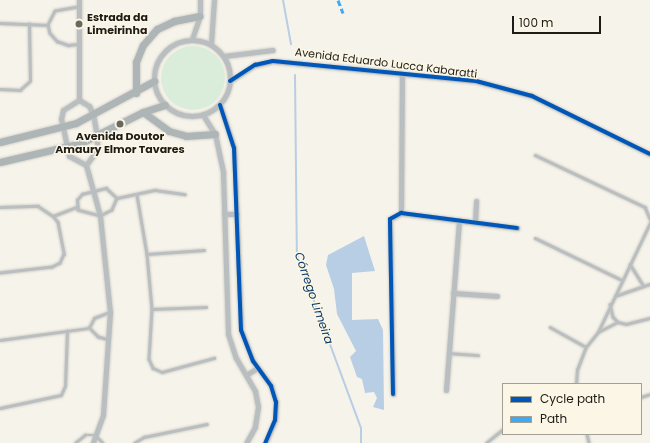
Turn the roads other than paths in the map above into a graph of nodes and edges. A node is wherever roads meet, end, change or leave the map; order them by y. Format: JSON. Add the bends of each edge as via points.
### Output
{"nodes":[{"id":1,"x":79,"y":0,"type":"edge"},
{"id":2,"x":200,"y":0,"type":"edge"},
{"id":3,"x":214,"y":0,"type":"edge"},
{"id":4,"x":79,"y":6,"type":"junction"},
{"id":5,"x":200,"y":16,"type":"junction"},
{"id":6,"x":0,"y":23,"type":"edge"},
{"id":7,"x":29,"y":24,"type":"junction"},
{"id":8,"x":48,"y":25,"type":"junction"},
{"id":9,"x":192,"y":39,"type":"junction"},
{"id":10,"x":80,"y":44,"type":"junction"},
{"id":11,"x":211,"y":44,"type":"junction"},
{"id":12,"x":273,"y":50,"type":"dead end"},
{"id":13,"x":224,"y":56,"type":"junction"},
{"id":14,"x":402,"y":74,"type":"junction"},
{"id":15,"x":230,"y":80,"type":"junction"},
{"id":16,"x":154,"y":81,"type":"junction"},
{"id":17,"x":0,"y":89,"type":"edge"},
{"id":18,"x":136,"y":93,"type":"junction"},
{"id":19,"x":79,"y":100,"type":"junction"},
{"id":20,"x":165,"y":105,"type":"junction"},
{"id":21,"x":220,"y":105,"type":"junction"},
{"id":22,"x":143,"y":112,"type":"junction"},
{"id":23,"x":94,"y":114,"type":"junction"},
{"id":24,"x":202,"y":115,"type":"junction"},
{"id":25,"x":63,"y":127,"type":"junction"},
{"id":26,"x":215,"y":134,"type":"junction"},
{"id":27,"x":97,"y":136,"type":"junction"},
{"id":28,"x":0,"y":142,"type":"edge"},
{"id":29,"x":66,"y":147,"type":"junction"},
{"id":30,"x":650,"y":154,"type":"edge"},
{"id":31,"x":535,"y":155,"type":"dead end"},
{"id":32,"x":0,"y":162,"type":"edge"},
{"id":33,"x":86,"y":165,"type":"junction"},
{"id":34,"x":94,"y":189,"type":"junction"},
{"id":35,"x":185,"y":194,"type":"dead end"},
{"id":36,"x":137,"y":195,"type":"junction"},
{"id":37,"x":117,"y":198,"type":"junction"},
{"id":38,"x":476,"y":202,"type":"dead end"},
{"id":39,"x":0,"y":207,"type":"edge"},
{"id":40,"x":76,"y":207,"type":"junction"},
{"id":41,"x":401,"y":213,"type":"junction"},
{"id":42,"x":224,"y":214,"type":"junction"},
{"id":43,"x":237,"y":214,"type":"junction"},
{"id":44,"x":53,"y":216,"type":"junction"},
{"id":45,"x":100,"y":216,"type":"junction"},
{"id":46,"x":650,"y":219,"type":"edge"},
{"id":47,"x":458,"y":220,"type":"junction"},
{"id":48,"x":475,"y":222,"type":"junction"},
{"id":49,"x":650,"y":223,"type":"edge"},
{"id":50,"x":517,"y":228,"type":"dead end"},
{"id":51,"x":535,"y":238,"type":"dead end"},
{"id":52,"x":204,"y":250,"type":"dead end"},
{"id":53,"x":147,"y":254,"type":"junction"},
{"id":54,"x":630,"y":264,"type":"junction"},
{"id":55,"x":0,"y":273,"type":"edge"},
{"id":56,"x":622,"y":280,"type":"junction"},
{"id":57,"x":650,"y":284,"type":"edge"},
{"id":58,"x":644,"y":286,"type":"junction"},
{"id":59,"x":453,"y":293,"type":"junction"},
{"id":60,"x":497,"y":296,"type":"dead end"},
{"id":61,"x":613,"y":297,"type":"junction"},
{"id":62,"x":610,"y":304,"type":"junction"},
{"id":63,"x":206,"y":307,"type":"dead end"},
{"id":64,"x":152,"y":309,"type":"junction"},
{"id":65,"x":110,"y":312,"type":"junction"},
{"id":66,"x":650,"y":318,"type":"edge"},
{"id":67,"x":618,"y":322,"type":"junction"},
{"id":68,"x":550,"y":327,"type":"dead end"},
{"id":69,"x":89,"y":328,"type":"junction"},
{"id":70,"x":67,"y":331,"type":"junction"},
{"id":71,"x":598,"y":332,"type":"junction"},
{"id":72,"x":0,"y":340,"type":"edge"},
{"id":73,"x":110,"y":340,"type":"junction"},
{"id":74,"x":586,"y":346,"type":"junction"},
{"id":75,"x":448,"y":353,"type":"junction"},
{"id":76,"x":478,"y":355,"type":"dead end"},
{"id":77,"x":214,"y":358,"type":"dead end"},
{"id":78,"x":258,"y":368,"type":"junction"},
{"id":79,"x":246,"y":375,"type":"junction"},
{"id":80,"x":576,"y":383,"type":"edge"},
{"id":81,"x":446,"y":390,"type":"dead end"},
{"id":82,"x":393,"y":394,"type":"dead end"},
{"id":83,"x":0,"y":408,"type":"edge"},
{"id":84,"x":206,"y":424,"type":"dead end"},
{"id":85,"x":502,"y":430,"type":"edge"},
{"id":86,"x":95,"y":435,"type":"junction"},
{"id":87,"x":75,"y":443,"type":"edge"},
{"id":88,"x":93,"y":443,"type":"edge"},
{"id":89,"x":103,"y":443,"type":"edge"},
{"id":90,"x":134,"y":443,"type":"edge"},
{"id":91,"x":246,"y":443,"type":"edge"},
{"id":92,"x":265,"y":443,"type":"edge"},
{"id":93,"x":486,"y":443,"type":"edge"}],
"edges":[{"from":1,"to":4,"type":"street"},
{"from":2,"to":5,"type":"street"},
{"from":3,"to":11,"type":"street"},
{"from":4,"to":8,"type":"lane","via":[[55,11]]},
{"from":4,"to":10,"type":"street"},
{"from":5,"to":9,"type":"street"},
{"from":5,"to":18,"type":"street","via":[[174,21],[157,29],[143,45],[136,62]]},
{"from":6,"to":7,"type":"lane"},
{"from":7,"to":8,"type":"lane"},
{"from":7,"to":17,"type":"lane","via":[[30,81],[20,90]]},
{"from":8,"to":10,"type":"lane","via":[[50,33],[57,41],[68,45]]},
{"from":9,"to":11,"type":"street"},
{"from":9,"to":16,"type":"street","via":[[182,40],[165,51],[155,68]]},
{"from":10,"to":19,"type":"street"},
{"from":11,"to":13,"type":"street"},
{"from":12,"to":13,"type":"street"},
{"from":13,"to":15,"type":"street"},
{"from":14,"to":15,"type":"street","name":"Avenida Eduardo Lucca Kabaratti","via":[[273,61],[255,65]]},
{"from":14,"to":30,"type":"street","name":"Avenida Eduardo Lucca Kabaratti","via":[[476,81],[532,96]]},
{"from":14,"to":41,"type":"street"},
{"from":15,"to":21,"type":"street"},
{"from":16,"to":18,"type":"street"},
{"from":16,"to":20,"type":"street"},
{"from":18,"to":23,"type":"street"},
{"from":19,"to":23,"type":"street","via":[[89,106]]},
{"from":19,"to":25,"type":"street","via":[[63,110]]},
{"from":20,"to":22,"type":"street"},
{"from":20,"to":24,"type":"street","via":[[183,115]]},
{"from":21,"to":24,"type":"street"},
{"from":21,"to":43,"type":"street","via":[[234,148]]},
{"from":22,"to":26,"type":"street","via":[[169,131],[186,136]]},
{"from":22,"to":27,"type":"street"},
{"from":23,"to":25,"type":"street"},
{"from":23,"to":27,"type":"street"},
{"from":24,"to":26,"type":"street"},
{"from":25,"to":28,"type":"street"},
{"from":25,"to":29,"type":"street"},
{"from":26,"to":42,"type":"street","via":[[223,173]]},
{"from":27,"to":29,"type":"street"},
{"from":27,"to":33,"type":"street","via":[[97,150]]},
{"from":29,"to":32,"type":"street"},
{"from":29,"to":33,"type":"street","via":[[69,156]]},
{"from":31,"to":46,"type":"lane","via":[[645,207]]},
{"from":33,"to":34,"type":"street"},
{"from":34,"to":37,"type":"lane","via":[[106,188]]},
{"from":34,"to":40,"type":"lane","via":[[82,194]]},
{"from":34,"to":45,"type":"street"},
{"from":35,"to":36,"type":"lane","via":[[154,190]]},
{"from":36,"to":37,"type":"lane"},
{"from":36,"to":53,"type":"lane"},
{"from":37,"to":45,"type":"lane","via":[[112,210]]},
{"from":38,"to":48,"type":"street"},
{"from":39,"to":44,"type":"lane","via":[[38,206]]},
{"from":40,"to":44,"type":"lane"},
{"from":40,"to":45,"type":"lane","via":[[84,214]]},
{"from":41,"to":47,"type":"street"},
{"from":41,"to":82,"type":"street","via":[[390,219]]},
{"from":42,"to":43,"type":"street"},
{"from":42,"to":79,"type":"street","via":[[228,334],[236,358]]},
{"from":43,"to":78,"type":"street","via":[[241,330]]},
{"from":44,"to":55,"type":"lane","via":[[58,222],[64,254],[60,263],[52,267]]},
{"from":45,"to":65,"type":"street"},
{"from":47,"to":48,"type":"street"},
{"from":47,"to":59,"type":"street"},
{"from":48,"to":50,"type":"street"},
{"from":49,"to":54,"type":"lane"},
{"from":51,"to":56,"type":"lane"},
{"from":52,"to":53,"type":"lane"},
{"from":53,"to":64,"type":"lane"},
{"from":54,"to":56,"type":"lane"},
{"from":54,"to":58,"type":"lane"},
{"from":56,"to":61,"type":"lane"},
{"from":57,"to":58,"type":"lane"},
{"from":58,"to":61,"type":"lane"},
{"from":59,"to":60,"type":"street"},
{"from":59,"to":75,"type":"street"},
{"from":61,"to":62,"type":"lane"},
{"from":62,"to":67,"type":"lane","via":[[613,317]]},
{"from":62,"to":71,"type":"lane"},
{"from":63,"to":64,"type":"lane"},
{"from":64,"to":77,"type":"lane","via":[[149,359],[153,368],[162,372]]},
{"from":65,"to":69,"type":"lane","via":[[94,318]]},
{"from":65,"to":73,"type":"street"},
{"from":66,"to":67,"type":"lane","via":[[626,324]]},
{"from":67,"to":71,"type":"lane"},
{"from":68,"to":74,"type":"lane"},
{"from":69,"to":70,"type":"lane"},
{"from":69,"to":73,"type":"lane","via":[[98,338]]},
{"from":70,"to":72,"type":"lane"},
{"from":70,"to":83,"type":"lane","via":[[65,386],[61,395]]},
{"from":71,"to":74,"type":"lane"},
{"from":73,"to":86,"type":"street","via":[[102,415]]},
{"from":74,"to":80,"type":"lane","via":[[577,370]]},
{"from":75,"to":76,"type":"lane"},
{"from":75,"to":81,"type":"street"},
{"from":78,"to":79,"type":"street"},
{"from":78,"to":92,"type":"street","via":[[271,386],[276,402],[275,420]]},
{"from":79,"to":91,"type":"street","via":[[258,407],[255,427]]},
{"from":84,"to":90,"type":"lane","via":[[144,437]]},
{"from":85,"to":93,"type":"lane"},
{"from":86,"to":87,"type":"lane","via":[[85,435]]},
{"from":86,"to":88,"type":"street"},
{"from":86,"to":89,"type":"lane"}]}
